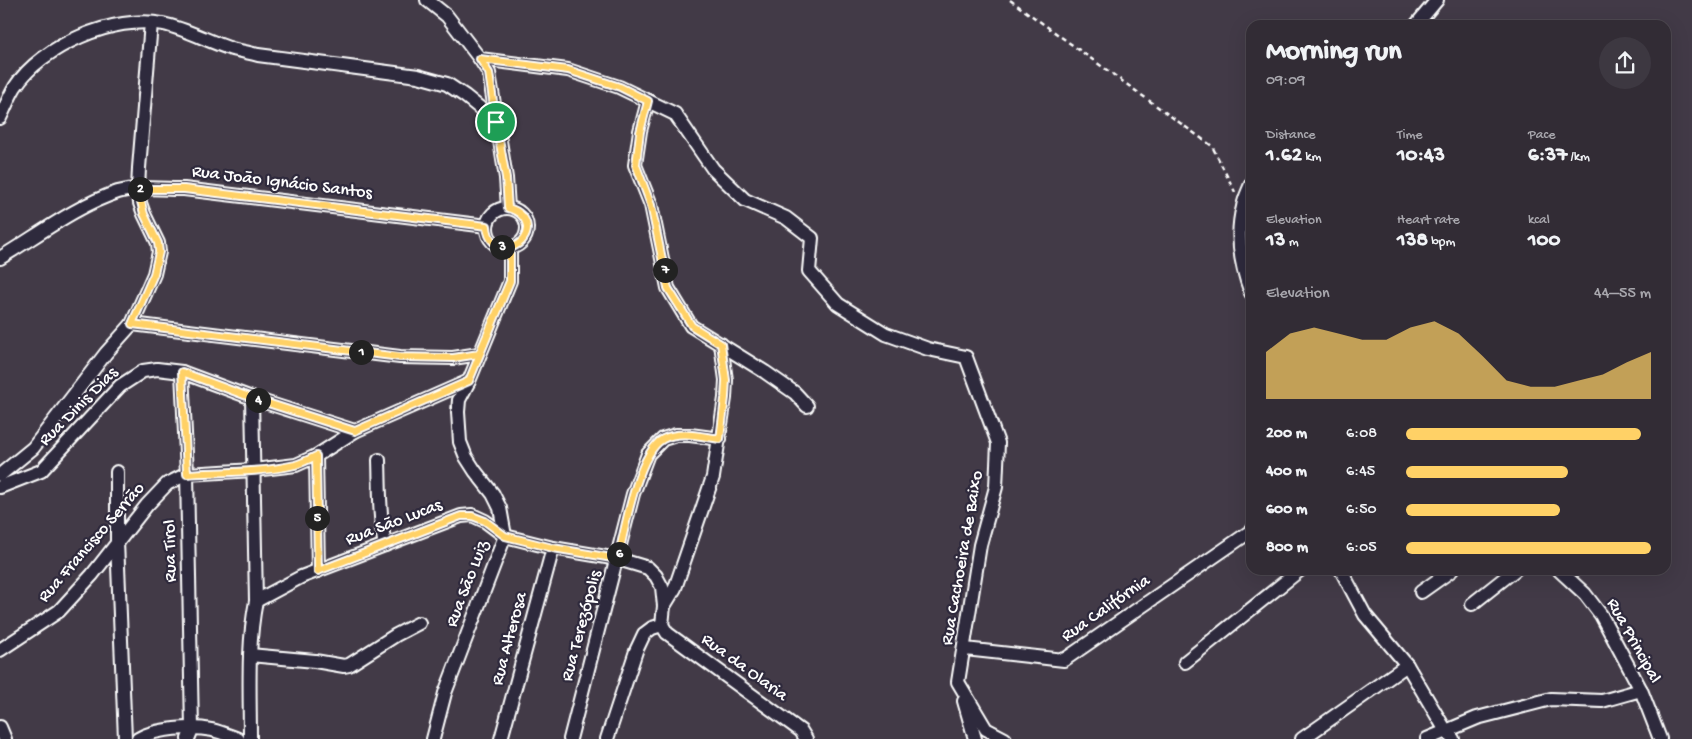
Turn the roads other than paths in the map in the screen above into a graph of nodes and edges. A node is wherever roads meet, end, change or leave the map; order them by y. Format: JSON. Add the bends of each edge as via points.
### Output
{"nodes":[{"id":1,"x":427,"y":0,"type":"edge"},
{"id":2,"x":1437,"y":0,"type":"edge"},
{"id":3,"x":1420,"y":20,"type":"edge"},
{"id":4,"x":151,"y":23,"type":"junction"},
{"id":5,"x":480,"y":59,"type":"junction"},
{"id":6,"x":648,"y":101,"type":"junction"},
{"id":7,"x":0,"y":118,"type":"edge"},
{"id":8,"x":496,"y":122,"type":"junction"},
{"id":9,"x":138,"y":189,"type":"junction"},
{"id":10,"x":1246,"y":198,"type":"edge"},
{"id":11,"x":508,"y":208,"type":"junction"},
{"id":12,"x":487,"y":226,"type":"junction"},
{"id":13,"x":510,"y":248,"type":"junction"},
{"id":14,"x":0,"y":258,"type":"edge"},
{"id":15,"x":1246,"y":280,"type":"edge"},
{"id":16,"x":132,"y":324,"type":"junction"},
{"id":17,"x":721,"y":344,"type":"junction"},
{"id":18,"x":479,"y":354,"type":"junction"},
{"id":19,"x":182,"y":372,"type":"junction"},
{"id":20,"x":469,"y":381,"type":"junction"},
{"id":21,"x":252,"y":398,"type":"junction"},
{"id":22,"x":807,"y":406,"type":"dead end"},
{"id":23,"x":355,"y":431,"type":"junction"},
{"id":24,"x":720,"y":439,"type":"junction"},
{"id":25,"x":316,"y":456,"type":"junction"},
{"id":26,"x":379,"y":460,"type":"dead end"},
{"id":27,"x":254,"y":470,"type":"junction"},
{"id":28,"x":118,"y":472,"type":"dead end"},
{"id":29,"x":187,"y":474,"type":"junction"},
{"id":30,"x":0,"y":475,"type":"edge"},
{"id":31,"x":0,"y":487,"type":"edge"},
{"id":32,"x":1246,"y":533,"type":"edge"},
{"id":33,"x":505,"y":536,"type":"junction"},
{"id":34,"x":118,"y":541,"type":"junction"},
{"id":35,"x":385,"y":546,"type":"junction"},
{"id":36,"x":553,"y":548,"type":"junction"},
{"id":37,"x":618,"y":559,"type":"junction"},
{"id":38,"x":318,"y":571,"type":"junction"},
{"id":39,"x":1294,"y":575,"type":"edge"},
{"id":40,"x":1344,"y":575,"type":"edge"},
{"id":41,"x":1445,"y":575,"type":"edge"},
{"id":42,"x":1509,"y":575,"type":"edge"},
{"id":43,"x":1564,"y":575,"type":"edge"},
{"id":44,"x":1421,"y":592,"type":"dead end"},
{"id":45,"x":256,"y":601,"type":"junction"},
{"id":46,"x":1472,"y":604,"type":"dead end"},
{"id":47,"x":664,"y":606,"type":"junction"},
{"id":48,"x":419,"y":623,"type":"dead end"},
{"id":49,"x":662,"y":625,"type":"junction"},
{"id":50,"x":964,"y":649,"type":"junction"},
{"id":51,"x":0,"y":650,"type":"edge"},
{"id":52,"x":250,"y":655,"type":"junction"},
{"id":53,"x":1185,"y":662,"type":"dead end"},
{"id":54,"x":1407,"y":665,"type":"junction"},
{"id":55,"x":958,"y":682,"type":"junction"},
{"id":56,"x":1641,"y":690,"type":"junction"},
{"id":57,"x":0,"y":727,"type":"edge"},
{"id":58,"x":190,"y":734,"type":"edge"},
{"id":59,"x":1449,"y":735,"type":"edge"},
{"id":60,"x":5,"y":739,"type":"edge"},
{"id":61,"x":125,"y":739,"type":"edge"},
{"id":62,"x":138,"y":739,"type":"edge"},
{"id":63,"x":238,"y":739,"type":"edge"},
{"id":64,"x":250,"y":739,"type":"edge"},
{"id":65,"x":433,"y":739,"type":"edge"},
{"id":66,"x":501,"y":739,"type":"edge"},
{"id":67,"x":570,"y":739,"type":"edge"},
{"id":68,"x":608,"y":739,"type":"edge"},
{"id":69,"x":806,"y":739,"type":"edge"},
{"id":70,"x":975,"y":739,"type":"edge"},
{"id":71,"x":1005,"y":739,"type":"edge"},
{"id":72,"x":1302,"y":739,"type":"edge"},
{"id":73,"x":1427,"y":739,"type":"edge"},
{"id":74,"x":1660,"y":739,"type":"edge"}],
"edges":[{"from":1,"to":5,"type":"street","via":[[447,16]]},
{"from":2,"to":3,"type":"street"},
{"from":4,"to":7,"type":"street","via":[[124,24],[89,32],[54,50],[32,67],[15,87]]},
{"from":4,"to":8,"type":"street","via":[[258,55],[386,71],[447,84]]},
{"from":4,"to":9,"type":"street"},
{"from":5,"to":6,"type":"street","via":[[568,70],[620,87]]},
{"from":5,"to":8,"type":"street","via":[[489,73]]},
{"from":6,"to":17,"type":"street","via":[[636,165],[651,205],[668,288],[692,326]]},
{"from":6,"to":50,"type":"street","name":"Rua Cachoeira de Baixo","via":[[674,114],[713,169],[745,200],[786,218],[812,238],[809,271],[838,304],[886,334],[928,349],[966,356],[998,443],[996,487],[980,545]]},
{"from":8,"to":11,"type":"street"},
{"from":9,"to":12,"type":"street","name":"Rua João Ignácio Santos","via":[[184,189]]},
{"from":9,"to":14,"type":"street","name":"Rua João Ignácio Santos","via":[[102,198]]},
{"from":9,"to":16,"type":"street","via":[[159,252],[154,274]]},
{"from":10,"to":15,"type":"street","via":[[1239,229]]},
{"from":11,"to":12,"type":"street","via":[[492,215]]},
{"from":11,"to":13,"type":"street","via":[[520,213],[527,224],[525,237]]},
{"from":12,"to":13,"type":"street","via":[[493,242]]},
{"from":13,"to":18,"type":"street","via":[[510,281]]},
{"from":16,"to":18,"type":"street","via":[[400,357],[453,358]]},
{"from":16,"to":30,"type":"street","via":[[33,448]]},
{"from":17,"to":22,"type":"street","via":[[795,394]]},
{"from":17,"to":24,"type":"street","via":[[726,380]]},
{"from":18,"to":20,"type":"street"},
{"from":19,"to":21,"type":"street","name":"Rua Dinis Dias"},
{"from":19,"to":29,"type":"street","name":"Rua Tirol"},
{"from":19,"to":31,"type":"street","name":"Rua Dinis Dias","via":[[143,371],[131,377],[40,472]]},
{"from":20,"to":23,"type":"street"},
{"from":20,"to":33,"type":"street","via":[[459,400],[460,442],[466,457],[500,508]]},
{"from":21,"to":23,"type":"street","name":"Rua Dinis Dias"},
{"from":21,"to":27,"type":"street"},
{"from":23,"to":25,"type":"street","name":"Rua Francisco Serrão"},
{"from":24,"to":37,"type":"street","name":"Rua Terezópolis","via":[[676,435],[663,439],[648,454]]},
{"from":24,"to":47,"type":"street","via":[[701,517],[675,588]]},
{"from":25,"to":27,"type":"street","name":"Rua Francisco Serrão","via":[[296,465]]},
{"from":25,"to":38,"type":"street"},
{"from":26,"to":35,"type":"street"},
{"from":27,"to":29,"type":"street","name":"Rua Francisco Serrão"},
{"from":27,"to":45,"type":"street"},
{"from":28,"to":34,"type":"street"},
{"from":29,"to":34,"type":"street","name":"Rua Francisco Serrão","via":[[167,484]]},
{"from":29,"to":58,"type":"street","name":"Rua Tirol"},
{"from":32,"to":50,"type":"street","name":"Rua Califórnia","via":[[1064,660]]},
{"from":33,"to":35,"type":"street","name":"Rua São Lucas","via":[[485,521],[461,516]]},
{"from":33,"to":36,"type":"street","name":"Rua São Luiz"},
{"from":33,"to":65,"type":"street","name":"Rua São Luiz","via":[[445,693]]},
{"from":34,"to":51,"type":"street","name":"Rua Francisco Serrão","via":[[59,611]]},
{"from":34,"to":61,"type":"street"},
{"from":35,"to":38,"type":"street","name":"Rua São Lucas"},
{"from":36,"to":37,"type":"street","name":"Rua São Luiz"},
{"from":36,"to":66,"type":"street","name":"Rua Alterosa"},
{"from":37,"to":47,"type":"street","name":"Rua São Luiz","via":[[648,568],[656,576],[662,587]]},
{"from":37,"to":67,"type":"street","name":"Rua Terezópolis"},
{"from":38,"to":45,"type":"street","name":"Rua São Lucas"},
{"from":39,"to":53,"type":"street"},
{"from":40,"to":54,"type":"street","via":[[1365,615]]},
{"from":41,"to":44,"type":"street"},
{"from":42,"to":46,"type":"street"},
{"from":43,"to":56,"type":"street","name":"Rua Principal","via":[[1602,615]]},
{"from":45,"to":52,"type":"street"},
{"from":47,"to":49,"type":"street"},
{"from":48,"to":52,"type":"street","via":[[344,666]]},
{"from":49,"to":68,"type":"street","via":[[644,634]]},
{"from":49,"to":69,"type":"street","name":"Rua da Olaria","via":[[667,633],[801,731]]},
{"from":50,"to":55,"type":"street","name":"Rua Cachoeira de Baixo"},
{"from":52,"to":64,"type":"street"},
{"from":54,"to":59,"type":"street"},
{"from":54,"to":72,"type":"street"},
{"from":55,"to":70,"type":"street"},
{"from":55,"to":71,"type":"street","via":[[986,729]]},
{"from":56,"to":59,"type":"street","via":[[1602,701],[1551,699],[1477,718]]},
{"from":56,"to":74,"type":"street","name":"Rua Principal"},
{"from":57,"to":60,"type":"street"},
{"from":58,"to":62,"type":"street","via":[[159,732]]},
{"from":58,"to":63,"type":"street","via":[[211,730]]},
{"from":59,"to":73,"type":"street"}]}
